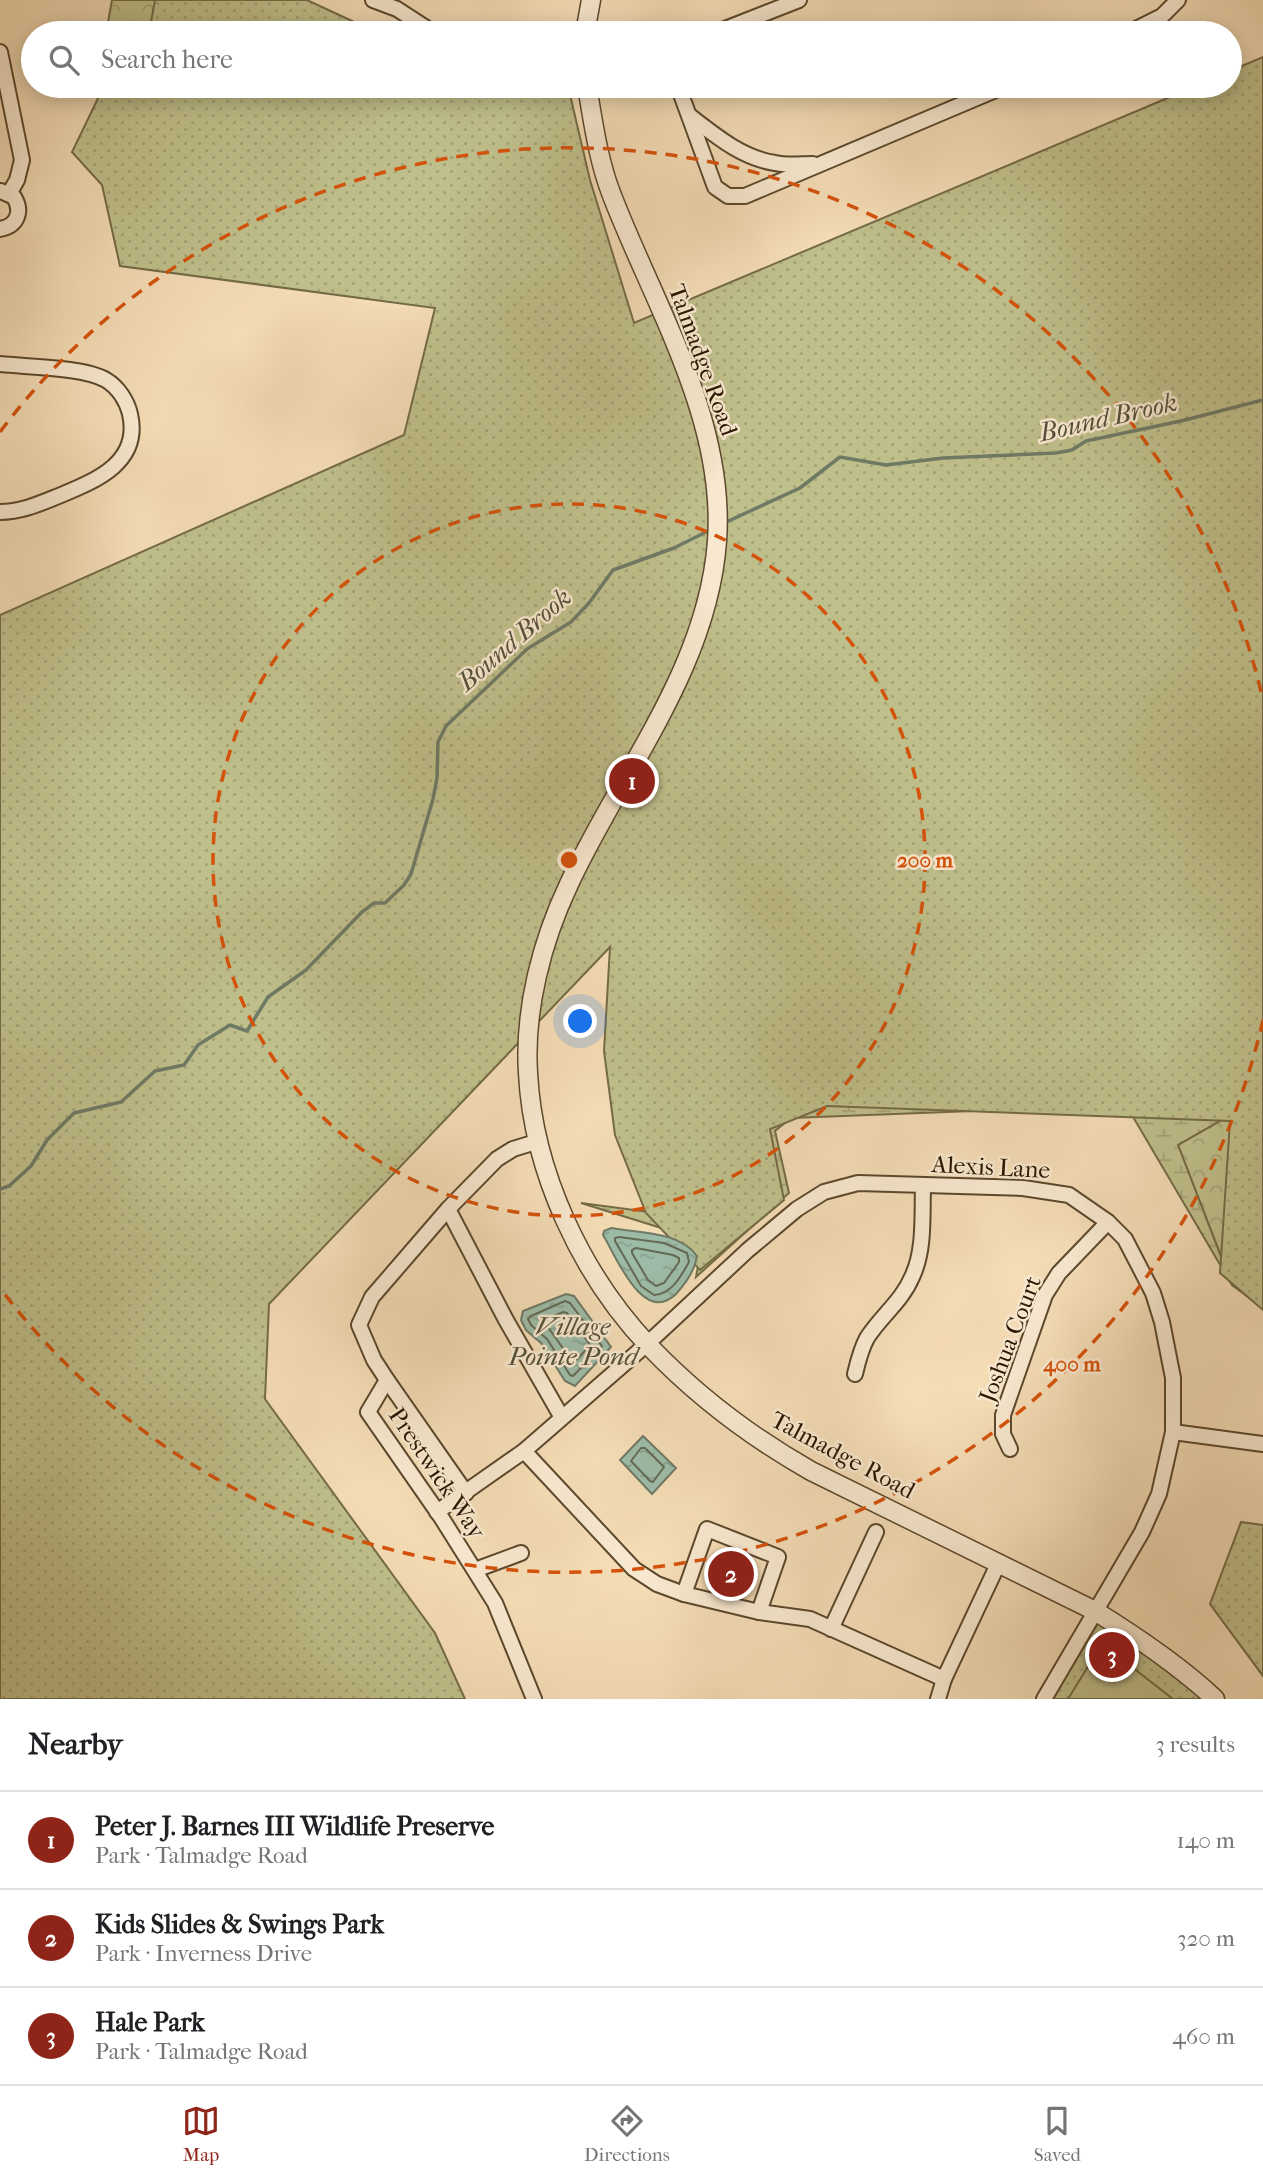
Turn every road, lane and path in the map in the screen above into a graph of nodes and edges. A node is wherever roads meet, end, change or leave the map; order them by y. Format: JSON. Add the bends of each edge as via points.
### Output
{"nodes":[{"id":1,"x":373,"y":0,"type":"edge"},
{"id":2,"x":591,"y":0,"type":"edge"},
{"id":3,"x":799,"y":0,"type":"edge"},
{"id":4,"x":1178,"y":0,"type":"edge"},
{"id":5,"x":416,"y":21,"type":"edge"},
{"id":6,"x":587,"y":21,"type":"edge"},
{"id":7,"x":746,"y":21,"type":"edge"},
{"id":8,"x":1152,"y":21,"type":"edge"},
{"id":9,"x":0,"y":52,"type":"edge"},
{"id":10,"x":589,"y":98,"type":"edge"},
{"id":11,"x":683,"y":98,"type":"edge"},
{"id":12,"x":977,"y":98,"type":"edge"},
{"id":13,"x":689,"y":115,"type":"junction"},
{"id":14,"x":822,"y":164,"type":"junction"},
{"id":15,"x":5,"y":192,"type":"edge"},
{"id":16,"x":0,"y":229,"type":"edge"},
{"id":17,"x":0,"y":364,"type":"edge"},
{"id":18,"x":0,"y":512,"type":"edge"},
{"id":19,"x":539,"y":1140,"type":"junction"},
{"id":20,"x":923,"y":1186,"type":"junction"},
{"id":21,"x":448,"y":1209,"type":"junction"},
{"id":22,"x":1108,"y":1222,"type":"junction"},
{"id":23,"x":647,"y":1344,"type":"junction"},
{"id":24,"x":855,"y":1374,"type":"dead end"},
{"id":25,"x":387,"y":1380,"type":"junction"},
{"id":26,"x":561,"y":1416,"type":"junction"},
{"id":27,"x":1173,"y":1432,"type":"junction"},
{"id":28,"x":1263,"y":1444,"type":"edge"},
{"id":29,"x":1010,"y":1449,"type":"dead end"},
{"id":30,"x":524,"y":1451,"type":"junction"},
{"id":31,"x":466,"y":1493,"type":"junction"},
{"id":32,"x":437,"y":1512,"type":"junction"},
{"id":33,"x":876,"y":1532,"type":"dead end"},
{"id":34,"x":521,"y":1553,"type":"dead end"},
{"id":35,"x":999,"y":1562,"type":"junction"},
{"id":36,"x":475,"y":1570,"type":"junction"},
{"id":37,"x":684,"y":1594,"type":"junction"},
{"id":38,"x":1095,"y":1611,"type":"junction"},
{"id":39,"x":759,"y":1612,"type":"junction"},
{"id":40,"x":831,"y":1629,"type":"junction"},
{"id":41,"x":944,"y":1679,"type":"junction"},
{"id":42,"x":534,"y":1699,"type":"edge"},
{"id":43,"x":938,"y":1699,"type":"edge"},
{"id":44,"x":1044,"y":1699,"type":"edge"},
{"id":45,"x":1216,"y":1699,"type":"edge"}],
"edges":[{"from":1,"to":5,"type":"street"},
{"from":2,"to":6,"type":"street"},
{"from":3,"to":7,"type":"street"},
{"from":4,"to":8,"type":"street"},
{"from":9,"to":15,"type":"street","via":[[22,160],[17,180]]},
{"from":10,"to":19,"type":"street","name":"Talmadge Road","via":[[609,189],[681,361],[709,442],[717,540],[713,575],[681,674],[551,923],[528,1041],[528,1077]]},
{"from":11,"to":13,"type":"street"},
{"from":12,"to":14,"type":"street"},
{"from":13,"to":14,"type":"street","via":[[751,157],[777,164]]},
{"from":13,"to":14,"type":"street","via":[[715,187],[728,195],[745,196]]},
{"from":15,"to":16,"type":"street","via":[[17,202],[18,214],[12,225]]},
{"from":17,"to":18,"type":"street","via":[[84,373],[107,380],[127,402],[133,427],[123,456],[105,474],[24,510]]},
{"from":19,"to":21,"type":"street","name":"Prestwick Way","via":[[497,1159]]},
{"from":19,"to":23,"type":"street","name":"Talmadge Road","via":[[558,1200],[584,1257]]},
{"from":20,"to":22,"type":"street","name":"Alexis Lane","via":[[1046,1190],[1069,1195]]},
{"from":20,"to":23,"type":"street","name":"Alexis Lane","via":[[858,1183],[824,1192],[748,1250]]},
{"from":20,"to":24,"type":"street","via":[[921,1240],[912,1277],[867,1339]]},
{"from":21,"to":25,"type":"street","name":"Prestwick Way","via":[[372,1297],[359,1325]]},
{"from":21,"to":26,"type":"street"},
{"from":22,"to":27,"type":"street","name":"Alexis Lane","via":[[1130,1248],[1159,1312],[1173,1378]]},
{"from":22,"to":29,"type":"street","name":"Joshua Court","via":[[1059,1273],[1045,1295],[1003,1415],[1003,1434]]},
{"from":23,"to":26,"type":"street","name":"Alexis Lane"},
{"from":23,"to":35,"type":"street","name":"Talmadge Road","via":[[712,1404],[771,1449]]},
{"from":25,"to":31,"type":"street"},
{"from":25,"to":32,"type":"street","name":"Prestwick Way","via":[[368,1412]]},
{"from":26,"to":30,"type":"street","name":"Alexis Lane"},
{"from":27,"to":28,"type":"street"},
{"from":27,"to":38,"type":"street","name":"Alexis Lane","via":[[1159,1494]]},
{"from":30,"to":31,"type":"street","name":"Alexis Lane"},
{"from":30,"to":37,"type":"street","via":[[634,1569]]},
{"from":31,"to":32,"type":"street","name":"Alexis Lane"},
{"from":32,"to":36,"type":"street","name":"Prestwick Way"},
{"from":33,"to":40,"type":"street"},
{"from":34,"to":36,"type":"street"},
{"from":35,"to":38,"type":"street","name":"Talmadge Road"},
{"from":35,"to":41,"type":"street"},
{"from":36,"to":42,"type":"street","name":"Prestwick Way","via":[[495,1603]]},
{"from":37,"to":39,"type":"street"},
{"from":37,"to":39,"type":"street","via":[[707,1529],[778,1557]]},
{"from":38,"to":44,"type":"street","name":"Alexis Lane"},
{"from":38,"to":45,"type":"street","name":"Talmadge Road","via":[[1157,1651]]},
{"from":39,"to":40,"type":"street","via":[[810,1619]]},
{"from":40,"to":41,"type":"street"},
{"from":41,"to":43,"type":"street"}]}
